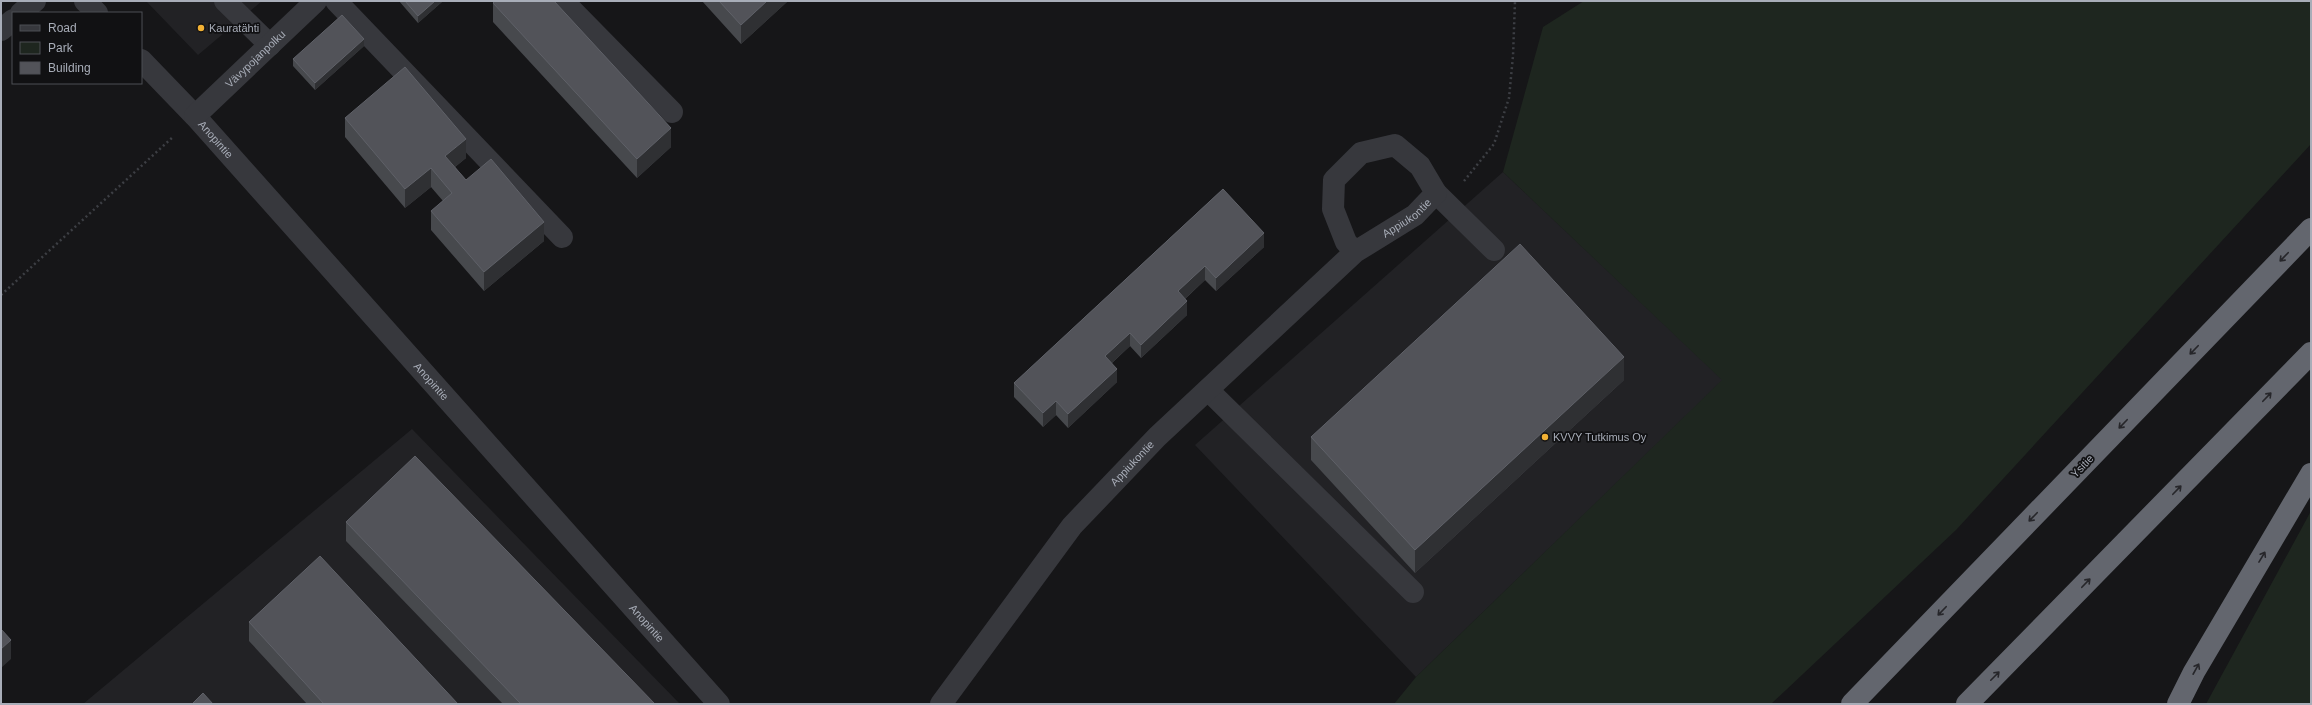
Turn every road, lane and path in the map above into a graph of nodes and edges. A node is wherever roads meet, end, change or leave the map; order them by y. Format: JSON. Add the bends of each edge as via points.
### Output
{"nodes":[{"id":1,"x":35,"y":1,"type":"edge"},
{"id":2,"x":85,"y":1,"type":"edge"},
{"id":3,"x":225,"y":1,"type":"edge"},
{"id":4,"x":316,"y":1,"type":"edge"},
{"id":5,"x":336,"y":1,"type":"edge"},
{"id":6,"x":564,"y":1,"type":"edge"},
{"id":7,"x":1515,"y":1,"type":"edge"},
{"id":8,"x":22,"y":12,"type":"edge"},
{"id":9,"x":95,"y":12,"type":"edge"},
{"id":10,"x":12,"y":21,"type":"edge"},
{"id":11,"x":1,"y":30,"type":"edge"},
{"id":12,"x":270,"y":45,"type":"junction"},
{"id":13,"x":142,"y":61,"type":"edge"},
{"id":14,"x":672,"y":112,"type":"dead end"},
{"id":15,"x":195,"y":116,"type":"junction"},
{"id":16,"x":1465,"y":180,"type":"dead end"},
{"id":17,"x":1436,"y":193,"type":"junction"},
{"id":18,"x":2311,"y":229,"type":"edge"},
{"id":19,"x":562,"y":237,"type":"dead end"},
{"id":20,"x":1494,"y":250,"type":"dead end"},
{"id":21,"x":1355,"y":252,"type":"junction"},
{"id":22,"x":1,"y":295,"type":"edge"},
{"id":23,"x":2311,"y":352,"type":"edge"},
{"id":24,"x":1208,"y":390,"type":"junction"},
{"id":25,"x":2311,"y":474,"type":"edge"},
{"id":26,"x":1413,"y":592,"type":"dead end"},
{"id":27,"x":719,"y":704,"type":"edge"},
{"id":28,"x":941,"y":704,"type":"edge"},
{"id":29,"x":1852,"y":704,"type":"edge"},
{"id":30,"x":1968,"y":704,"type":"edge"},
{"id":31,"x":2178,"y":704,"type":"edge"}],
"edges":[{"from":1,"to":8,"type":"street"},
{"from":2,"to":9,"type":"street"},
{"from":3,"to":12,"type":"street"},
{"from":4,"to":12,"type":"street","name":"Vävypojanpolku"},
{"from":5,"to":19,"type":"street"},
{"from":6,"to":14,"type":"street"},
{"from":7,"to":16,"type":"path","via":[[1514,56],[1509,98],[1494,144]]},
{"from":10,"to":11,"type":"street"},
{"from":12,"to":15,"type":"street","name":"Vävypojanpolku"},
{"from":13,"to":15,"type":"street","name":"Anopintie"},
{"from":15,"to":22,"type":"path"},
{"from":15,"to":27,"type":"street","name":"Anopintie"},
{"from":17,"to":20,"type":"street"},
{"from":17,"to":21,"type":"street","name":"Appiukontie","via":[[1415,215]]},
{"from":17,"to":21,"type":"street","name":"Appiukontie","via":[[1420,166],[1395,146],[1361,153],[1334,180],[1333,209],[1346,242]]},
{"from":18,"to":29,"type":"highway","name":"Ysitie","one_way":true},
{"from":21,"to":24,"type":"street","name":"Appiukontie"},
{"from":30,"to":23,"type":"highway","one_way":true},
{"from":24,"to":26,"type":"street"},
{"from":24,"to":28,"type":"street","name":"Appiukontie","via":[[1157,437],[1072,526]]},
{"from":31,"to":25,"type":"highway","one_way":true,"via":[[2194,672]]}]}
